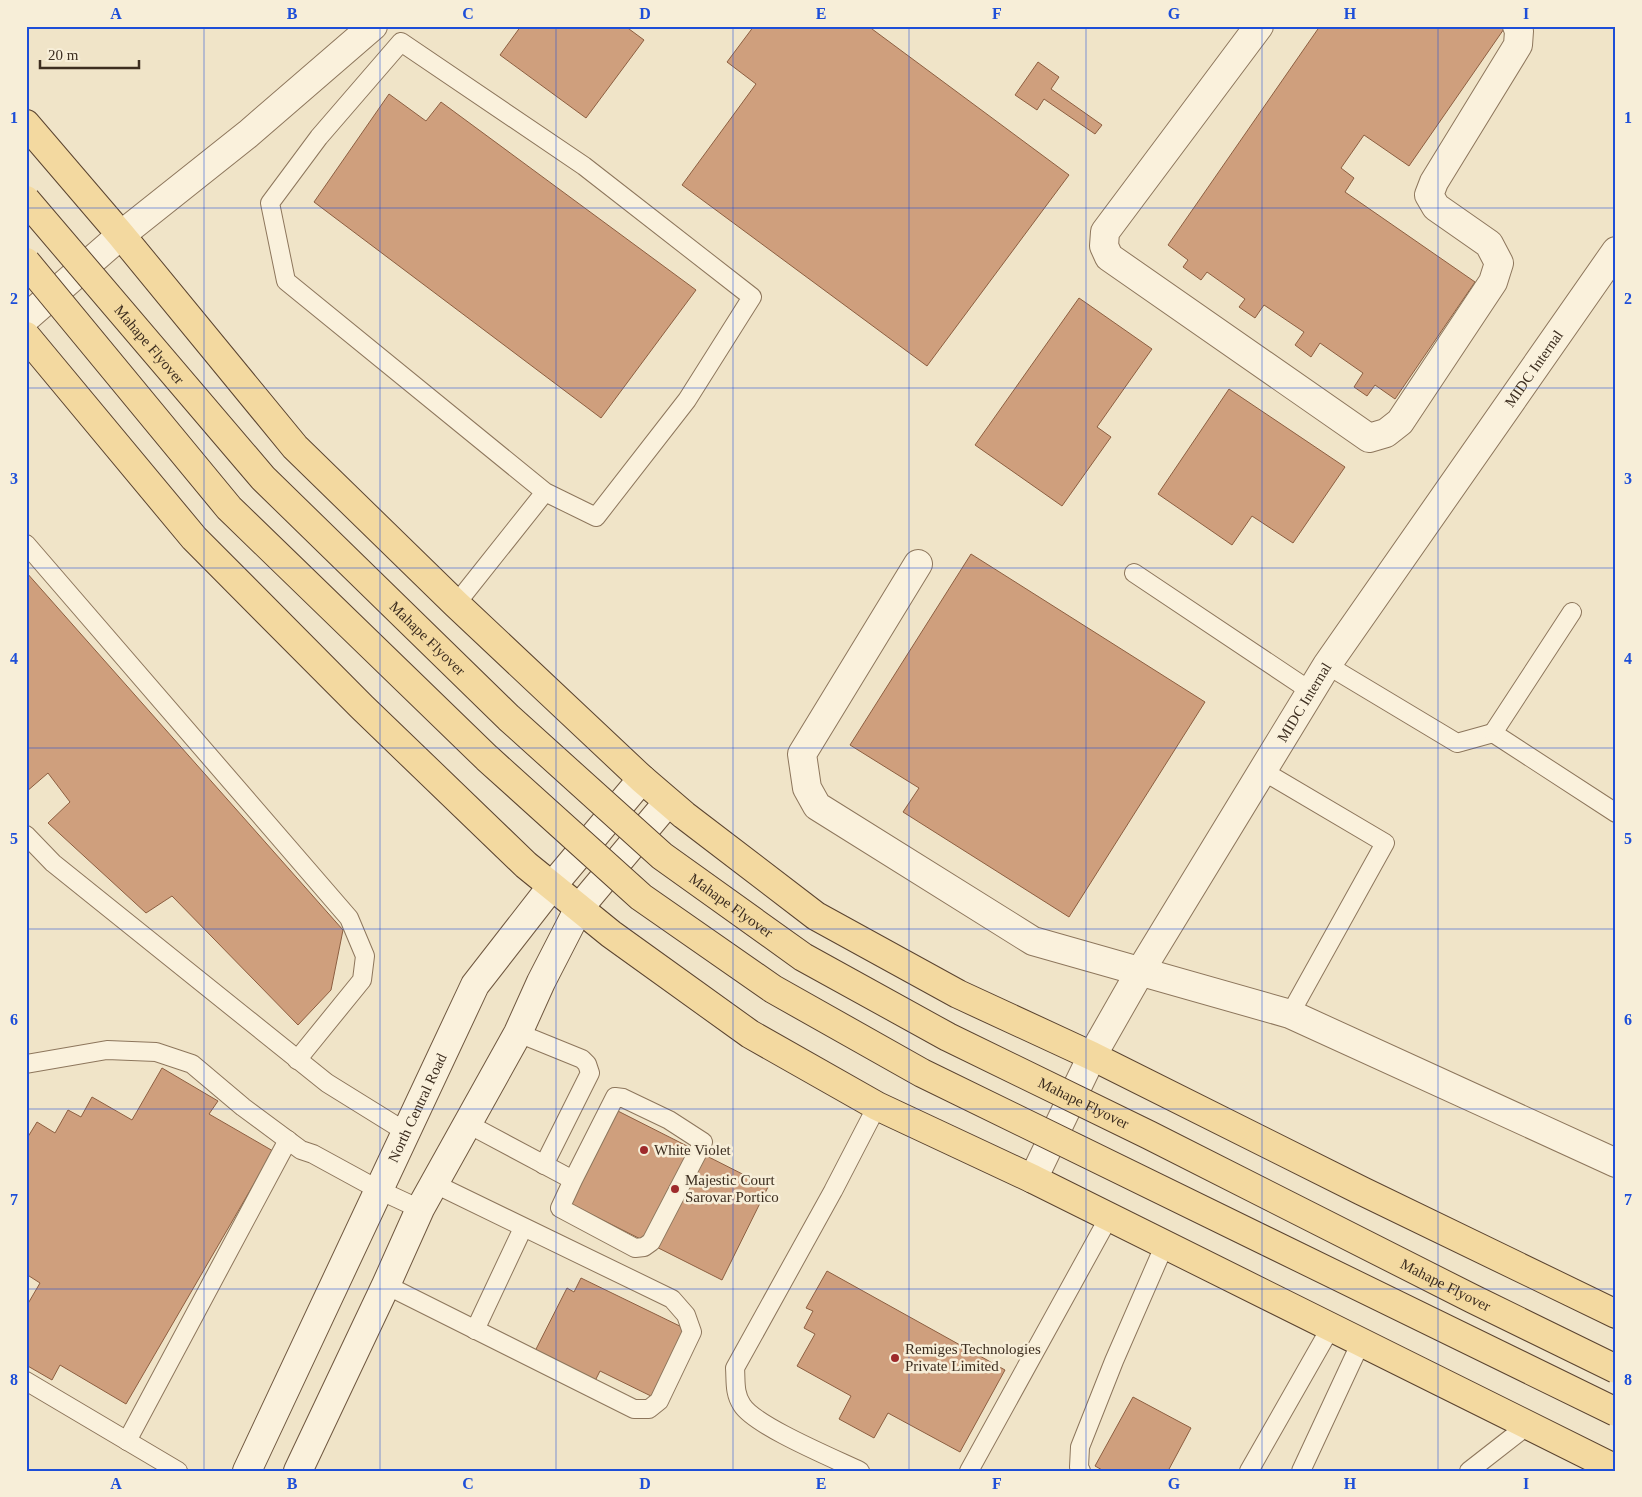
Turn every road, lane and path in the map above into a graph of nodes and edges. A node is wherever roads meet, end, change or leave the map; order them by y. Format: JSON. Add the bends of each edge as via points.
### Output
{"nodes":[{"id":1,"x":373,"y":26,"type":"edge"},
{"id":2,"x":1259,"y":26,"type":"edge"},
{"id":3,"x":1517,"y":26,"type":"edge"},
{"id":4,"x":26,"y":124,"type":"edge"},
{"id":5,"x":26,"y":200,"type":"edge"},
{"id":6,"x":121,"y":235,"type":"junction"},
{"id":7,"x":1616,"y":251,"type":"edge"},
{"id":8,"x":26,"y":262,"type":"edge"},
{"id":9,"x":26,"y":318,"type":"edge"},
{"id":10,"x":26,"y":336,"type":"edge"},
{"id":11,"x":545,"y":492,"type":"junction"},
{"id":12,"x":26,"y":544,"type":"edge"},
{"id":13,"x":918,"y":564,"type":"dead end"},
{"id":14,"x":1134,"y":573,"type":"dead end"},
{"id":15,"x":456,"y":604,"type":"junction"},
{"id":16,"x":1572,"y":612,"type":"dead end"},
{"id":17,"x":1328,"y":665,"type":"junction"},
{"id":18,"x":1312,"y":692,"type":"junction"},
{"id":19,"x":1493,"y":733,"type":"junction"},
{"id":20,"x":1263,"y":771,"type":"junction"},
{"id":21,"x":642,"y":779,"type":"junction"},
{"id":22,"x":668,"y":802,"type":"junction"},
{"id":23,"x":1616,"y":812,"type":"edge"},
{"id":24,"x":26,"y":836,"type":"edge"},
{"id":25,"x":552,"y":886,"type":"junction"},
{"id":26,"x":579,"y":908,"type":"junction"},
{"id":27,"x":1141,"y":970,"type":"junction"},
{"id":28,"x":1290,"y":1014,"type":"junction"},
{"id":29,"x":518,"y":1033,"type":"junction"},
{"id":30,"x":1092,"y":1056,"type":"junction"},
{"id":31,"x":297,"y":1060,"type":"junction"},
{"id":32,"x":26,"y":1064,"type":"edge"},
{"id":33,"x":877,"y":1106,"type":"junction"},
{"id":34,"x":468,"y":1124,"type":"junction"},
{"id":35,"x":406,"y":1132,"type":"junction"},
{"id":36,"x":288,"y":1140,"type":"junction"},
{"id":37,"x":1616,"y":1163,"type":"edge"},
{"id":38,"x":544,"y":1165,"type":"junction"},
{"id":39,"x":1033,"y":1179,"type":"junction"},
{"id":40,"x":573,"y":1180,"type":"junction"},
{"id":41,"x":434,"y":1184,"type":"junction"},
{"id":42,"x":379,"y":1190,"type":"junction"},
{"id":43,"x":420,"y":1208,"type":"junction"},
{"id":44,"x":1109,"y":1217,"type":"junction"},
{"id":45,"x":523,"y":1228,"type":"junction"},
{"id":46,"x":1164,"y":1244,"type":"junction"},
{"id":47,"x":386,"y":1285,"type":"junction"},
{"id":48,"x":1616,"y":1314,"type":"edge"},
{"id":49,"x":1330,"y":1327,"type":"junction"},
{"id":50,"x":475,"y":1330,"type":"junction"},
{"id":51,"x":1361,"y":1342,"type":"junction"},
{"id":52,"x":1616,"y":1369,"type":"edge"},
{"id":53,"x":26,"y":1381,"type":"edge"},
{"id":54,"x":1616,"y":1412,"type":"edge"},
{"id":55,"x":1528,"y":1426,"type":"junction"},
{"id":56,"x":127,"y":1440,"type":"junction"},
{"id":57,"x":1616,"y":1469,"type":"edge"},
{"id":58,"x":178,"y":1471,"type":"edge"},
{"id":59,"x":247,"y":1471,"type":"edge"},
{"id":60,"x":298,"y":1471,"type":"edge"},
{"id":61,"x":860,"y":1471,"type":"edge"},
{"id":62,"x":969,"y":1471,"type":"edge"},
{"id":63,"x":1080,"y":1471,"type":"edge"},
{"id":64,"x":1249,"y":1471,"type":"edge"},
{"id":65,"x":1302,"y":1471,"type":"edge"},
{"id":66,"x":1469,"y":1471,"type":"edge"}],
"edges":[{"from":1,"to":6,"type":"street","via":[[248,134]]},
{"from":2,"to":3,"type":"street","via":[[1105,232],[1104,246],[1109,257],[1369,438],[1386,433],[1400,422],[1493,282],[1499,262],[1489,244],[1436,207],[1429,195],[1518,45]]},
{"from":4,"to":6,"type":"main road"},
{"from":5,"to":52,"type":"main road","name":"Mahape Flyover","bridge":true,"via":[[263,478],[509,718],[662,856],[803,957],[948,1037]]},
{"from":6,"to":9,"type":"street"},
{"from":6,"to":15,"type":"main road","via":[[296,447]]},
{"from":7,"to":17,"type":"street","name":"MIDC Internal"},
{"from":8,"to":54,"type":"main road","bridge":true,"via":[[229,508],[487,758],[641,897],[773,989],[922,1074]]},
{"from":10,"to":25,"type":"main road","via":[[194,538],[370,714]]},
{"from":11,"to":11,"type":"lane","via":[[596,517],[687,400],[752,297],[584,166],[401,42],[319,137],[270,203],[286,281]]},
{"from":11,"to":15,"type":"lane"},
{"from":12,"to":31,"type":"lane","via":[[349,918],[365,956],[362,980]]},
{"from":13,"to":27,"type":"street","via":[[802,754],[810,794],[817,806],[1033,940]]},
{"from":14,"to":18,"type":"lane"},
{"from":15,"to":21,"type":"main road"},
{"from":16,"to":19,"type":"lane"},
{"from":17,"to":18,"type":"street","name":"MIDC Internal"},
{"from":17,"to":19,"type":"lane","via":[[1457,743]]},
{"from":18,"to":20,"type":"street","name":"MIDC Internal"},
{"from":19,"to":23,"type":"lane"},
{"from":20,"to":27,"type":"street","name":"MIDC Internal"},
{"from":20,"to":28,"type":"lane","via":[[1385,843]]},
{"from":21,"to":22,"type":"main road"},
{"from":21,"to":25,"type":"street","name":"North Central Road"},
{"from":22,"to":26,"type":"street"},
{"from":22,"to":30,"type":"main road","via":[[816,916],[958,994]]},
{"from":24,"to":31,"type":"lane","via":[[53,863]]},
{"from":25,"to":26,"type":"main road"},
{"from":25,"to":35,"type":"street","name":"North Central Road","via":[[475,985]]},
{"from":26,"to":29,"type":"street"},
{"from":26,"to":33,"type":"main road","via":[[750,1034]]},
{"from":27,"to":28,"type":"street"},
{"from":27,"to":30,"type":"street","name":"MIDC Internal"},
{"from":28,"to":37,"type":"street"},
{"from":29,"to":34,"type":"street"},
{"from":29,"to":38,"type":"lane","via":[[582,1059],[590,1073]]},
{"from":30,"to":39,"type":"street","name":"MIDC Internal"},
{"from":30,"to":48,"type":"main road"},
{"from":31,"to":35,"type":"lane","via":[[327,1083]]},
{"from":32,"to":36,"type":"lane","via":[[107,1050],[156,1052],[192,1064]]},
{"from":33,"to":39,"type":"main road"},
{"from":33,"to":61,"type":"lane","via":[[735,1368],[736,1393],[743,1407],[756,1418]]},
{"from":34,"to":38,"type":"lane"},
{"from":34,"to":41,"type":"street"},
{"from":35,"to":42,"type":"street","name":"North Central Road"},
{"from":36,"to":42,"type":"lane","via":[[301,1150]]},
{"from":36,"to":56,"type":"lane"},
{"from":38,"to":40,"type":"lane"},
{"from":39,"to":44,"type":"main road"},
{"from":40,"to":40,"type":"lane","via":[[560,1208],[635,1248],[644,1247],[651,1242],[703,1142],[669,1120],[624,1098],[615,1098]]},
{"from":41,"to":43,"type":"street"},
{"from":41,"to":45,"type":"lane"},
{"from":42,"to":43,"type":"lane"},
{"from":42,"to":59,"type":"street","name":"North Central Road"},
{"from":43,"to":47,"type":"street"},
{"from":44,"to":46,"type":"main road"},
{"from":44,"to":62,"type":"lane"},
{"from":45,"to":50,"type":"lane"},
{"from":45,"to":50,"type":"lane","via":[[672,1299],[686,1315],[692,1332],[660,1401],[649,1409],[634,1409]]},
{"from":46,"to":49,"type":"main road"},
{"from":46,"to":63,"type":"lane","via":[[1080,1447]]},
{"from":47,"to":50,"type":"lane"},
{"from":47,"to":60,"type":"street"},
{"from":49,"to":51,"type":"main road"},
{"from":49,"to":64,"type":"lane"},
{"from":51,"to":55,"type":"main road"},
{"from":51,"to":65,"type":"lane"},
{"from":53,"to":56,"type":"lane"},
{"from":55,"to":57,"type":"main road"},
{"from":55,"to":66,"type":"lane"},
{"from":56,"to":58,"type":"lane"}]}
